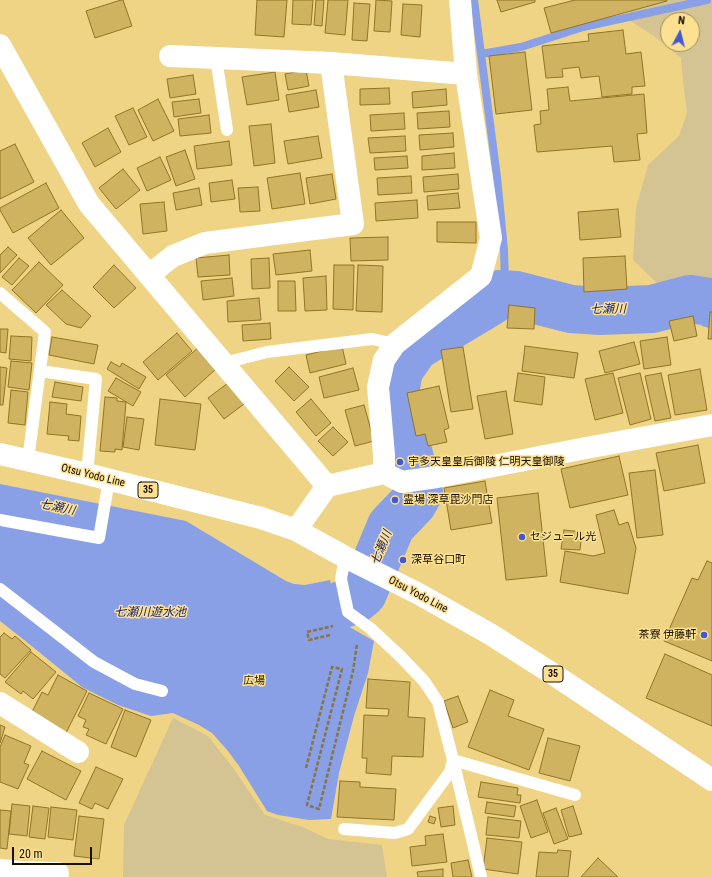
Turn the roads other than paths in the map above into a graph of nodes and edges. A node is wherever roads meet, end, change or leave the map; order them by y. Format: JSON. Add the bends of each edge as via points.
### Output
{"nodes":[{"id":1,"x":460,"y":0,"type":"edge"},
{"id":2,"x":0,"y":45,"type":"edge"},
{"id":3,"x":170,"y":56,"type":"dead end"},
{"id":4,"x":216,"y":58,"type":"junction"},
{"id":5,"x":331,"y":63,"type":"junction"},
{"id":6,"x":466,"y":74,"type":"junction"},
{"id":7,"x":227,"y":130,"type":"dead end"},
{"id":8,"x":149,"y":275,"type":"junction"},
{"id":9,"x":0,"y":293,"type":"edge"},
{"id":10,"x":395,"y":344,"type":"junction"},
{"id":11,"x":224,"y":363,"type":"junction"},
{"id":12,"x":40,"y":371,"type":"junction"},
{"id":13,"x":712,"y":425,"type":"edge"},
{"id":14,"x":0,"y":454,"type":"edge"},
{"id":15,"x":28,"y":460,"type":"junction"},
{"id":16,"x":87,"y":474,"type":"junction"},
{"id":17,"x":393,"y":478,"type":"junction"},
{"id":18,"x":109,"y":480,"type":"junction"},
{"id":19,"x":327,"y":486,"type":"junction"},
{"id":20,"x":0,"y":520,"type":"edge"},
{"id":21,"x":296,"y":530,"type":"junction"},
{"id":22,"x":345,"y":557,"type":"junction"},
{"id":23,"x":0,"y":589,"type":"edge"},
{"id":24,"x":162,"y":691,"type":"dead end"},
{"id":25,"x":0,"y":703,"type":"edge"},
{"id":26,"x":78,"y":752,"type":"dead end"},
{"id":27,"x":453,"y":760,"type":"junction"},
{"id":28,"x":712,"y":780,"type":"edge"},
{"id":29,"x":575,"y":795,"type":"dead end"},
{"id":30,"x":344,"y":829,"type":"dead end"},
{"id":31,"x":0,"y":870,"type":"edge"},
{"id":32,"x":58,"y":873,"type":"dead end"},
{"id":33,"x":22,"y":875,"type":"edge"},
{"id":34,"x":481,"y":877,"type":"edge"}],
"edges":[{"from":1,"to":6,"type":"street"},
{"from":2,"to":8,"type":"street","via":[[89,204]]},
{"from":3,"to":4,"type":"street"},
{"from":4,"to":5,"type":"street"},
{"from":4,"to":7,"type":"lane"},
{"from":5,"to":6,"type":"street"},
{"from":5,"to":8,"type":"street","via":[[353,224],[205,243],[173,256]]},
{"from":6,"to":10,"type":"street","via":[[491,238],[481,276]]},
{"from":8,"to":11,"type":"street"},
{"from":9,"to":12,"type":"lane","via":[[45,332]]},
{"from":10,"to":11,"type":"lane","via":[[372,339],[267,352]]},
{"from":10,"to":17,"type":"street","via":[[384,360],[378,387],[384,455]]},
{"from":11,"to":19,"type":"street"},
{"from":12,"to":15,"type":"lane"},
{"from":12,"to":16,"type":"lane","via":[[96,379]]},
{"from":13,"to":17,"type":"street","via":[[428,478]]},
{"from":14,"to":15,"type":"street","name":"Otsu Yodo Line","number":"35"},
{"from":15,"to":16,"type":"street","name":"Otsu Yodo Line","number":"35"},
{"from":16,"to":18,"type":"street","name":"Otsu Yodo Line","number":"35"},
{"from":17,"to":19,"type":"street"},
{"from":18,"to":20,"type":"lane","via":[[99,538]]},
{"from":18,"to":21,"type":"street","name":"Otsu Yodo Line","number":"35","via":[[261,518]]},
{"from":19,"to":21,"type":"street"},
{"from":21,"to":22,"type":"street","name":"Otsu Yodo Line","number":"35"},
{"from":22,"to":27,"type":"lane","via":[[341,579],[348,612],[370,628],[424,681],[438,702]]},
{"from":22,"to":28,"type":"street","name":"Otsu Yodo Line","number":"35","via":[[420,594],[490,634]]},
{"from":23,"to":24,"type":"lane","via":[[94,662],[135,684]]},
{"from":25,"to":26,"type":"street"},
{"from":27,"to":29,"type":"lane"},
{"from":27,"to":30,"type":"lane","via":[[450,772],[408,829],[394,833]]},
{"from":27,"to":34,"type":"lane"},
{"from":31,"to":33,"type":"street"},
{"from":32,"to":33,"type":"street"}]}
